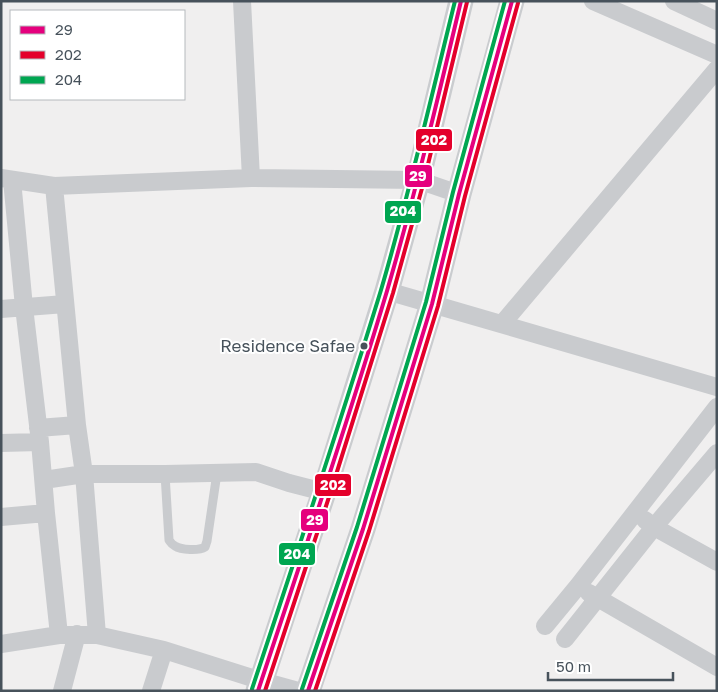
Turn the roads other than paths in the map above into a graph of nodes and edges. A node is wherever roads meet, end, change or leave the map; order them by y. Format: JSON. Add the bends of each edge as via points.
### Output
{"nodes":[{"id":1,"x":242,"y":1,"type":"edge"},
{"id":2,"x":461,"y":1,"type":"edge"},
{"id":3,"x":512,"y":1,"type":"edge"},
{"id":4,"x":593,"y":1,"type":"edge"},
{"id":5,"x":674,"y":1,"type":"edge"},
{"id":6,"x":717,"y":21,"type":"edge"},
{"id":7,"x":717,"y":55,"type":"edge"},
{"id":8,"x":717,"y":69,"type":"edge"},
{"id":9,"x":251,"y":178,"type":"junction"},
{"id":10,"x":7,"y":179,"type":"edge"},
{"id":11,"x":418,"y":180,"type":"junction"},
{"id":12,"x":54,"y":186,"type":"junction"},
{"id":13,"x":460,"y":194,"type":"junction"},
{"id":14,"x":387,"y":291,"type":"junction"},
{"id":15,"x":65,"y":304,"type":"junction"},
{"id":16,"x":432,"y":304,"type":"junction"},
{"id":17,"x":24,"y":307,"type":"junction"},
{"id":18,"x":1,"y":309,"type":"edge"},
{"id":19,"x":502,"y":324,"type":"junction"},
{"id":20,"x":717,"y":387,"type":"edge"},
{"id":21,"x":717,"y":407,"type":"edge"},
{"id":22,"x":77,"y":425,"type":"junction"},
{"id":23,"x":39,"y":435,"type":"junction"},
{"id":24,"x":1,"y":442,"type":"edge"},
{"id":25,"x":717,"y":454,"type":"edge"},
{"id":26,"x":217,"y":472,"type":"junction"},
{"id":27,"x":84,"y":474,"type":"junction"},
{"id":28,"x":165,"y":474,"type":"junction"},
{"id":29,"x":44,"y":480,"type":"junction"},
{"id":30,"x":324,"y":492,"type":"junction"},
{"id":31,"x":634,"y":512,"type":"junction"},
{"id":32,"x":46,"y":513,"type":"junction"},
{"id":33,"x":1,"y":517,"type":"edge"},
{"id":34,"x":654,"y":527,"type":"junction"},
{"id":35,"x":717,"y":562,"type":"edge"},
{"id":36,"x":578,"y":586,"type":"junction"},
{"id":37,"x":598,"y":598,"type":"junction"},
{"id":38,"x":545,"y":626,"type":"dead end"},
{"id":39,"x":77,"y":634,"type":"junction"},
{"id":40,"x":59,"y":635,"type":"junction"},
{"id":41,"x":97,"y":635,"type":"junction"},
{"id":42,"x":565,"y":639,"type":"dead end"},
{"id":43,"x":1,"y":644,"type":"edge"},
{"id":44,"x":164,"y":650,"type":"junction"},
{"id":45,"x":717,"y":667,"type":"edge"},
{"id":46,"x":260,"y":686,"type":"edge"},
{"id":47,"x":62,"y":691,"type":"edge"},
{"id":48,"x":151,"y":691,"type":"edge"},
{"id":49,"x":298,"y":691,"type":"edge"},
{"id":50,"x":308,"y":691,"type":"edge"}],
"edges":[{"from":1,"to":9,"type":"street"},
{"from":2,"to":11,"type":"main road"},
{"from":3,"to":13,"type":"main road"},
{"from":4,"to":7,"type":"street"},
{"from":5,"to":6,"type":"street"},
{"from":8,"to":19,"type":"street"},
{"from":9,"to":11,"type":"street"},
{"from":9,"to":12,"type":"street"},
{"from":10,"to":12,"type":"street"},
{"from":10,"to":17,"type":"street"},
{"from":11,"to":13,"type":"street"},
{"from":11,"to":14,"type":"main road"},
{"from":12,"to":15,"type":"street"},
{"from":13,"to":16,"type":"main road"},
{"from":14,"to":16,"type":"street"},
{"from":14,"to":30,"type":"main road"},
{"from":15,"to":17,"type":"street"},
{"from":15,"to":22,"type":"street"},
{"from":16,"to":19,"type":"street"},
{"from":16,"to":50,"type":"main road","via":[[363,529]]},
{"from":17,"to":18,"type":"street"},
{"from":17,"to":23,"type":"street"},
{"from":19,"to":20,"type":"street"},
{"from":21,"to":31,"type":"street"},
{"from":22,"to":23,"type":"street"},
{"from":22,"to":27,"type":"street"},
{"from":23,"to":24,"type":"street"},
{"from":23,"to":29,"type":"street"},
{"from":25,"to":34,"type":"street"},
{"from":26,"to":28,"type":"street"},
{"from":26,"to":28,"type":"lane","via":[[207,541],[205,548],[200,550],[176,548],[169,540]]},
{"from":26,"to":30,"type":"street","via":[[256,472]]},
{"from":27,"to":28,"type":"street"},
{"from":27,"to":29,"type":"street"},
{"from":27,"to":41,"type":"street"},
{"from":29,"to":32,"type":"street"},
{"from":30,"to":46,"type":"main road"},
{"from":31,"to":34,"type":"street"},
{"from":31,"to":36,"type":"street"},
{"from":32,"to":33,"type":"street"},
{"from":32,"to":40,"type":"street"},
{"from":34,"to":35,"type":"street"},
{"from":34,"to":37,"type":"street"},
{"from":36,"to":37,"type":"street"},
{"from":36,"to":38,"type":"street"},
{"from":37,"to":42,"type":"street"},
{"from":37,"to":45,"type":"street"},
{"from":39,"to":40,"type":"street"},
{"from":39,"to":41,"type":"street"},
{"from":39,"to":47,"type":"street"},
{"from":40,"to":43,"type":"street"},
{"from":41,"to":44,"type":"street"},
{"from":44,"to":46,"type":"street"},
{"from":44,"to":48,"type":"street"},
{"from":46,"to":49,"type":"street"}]}
